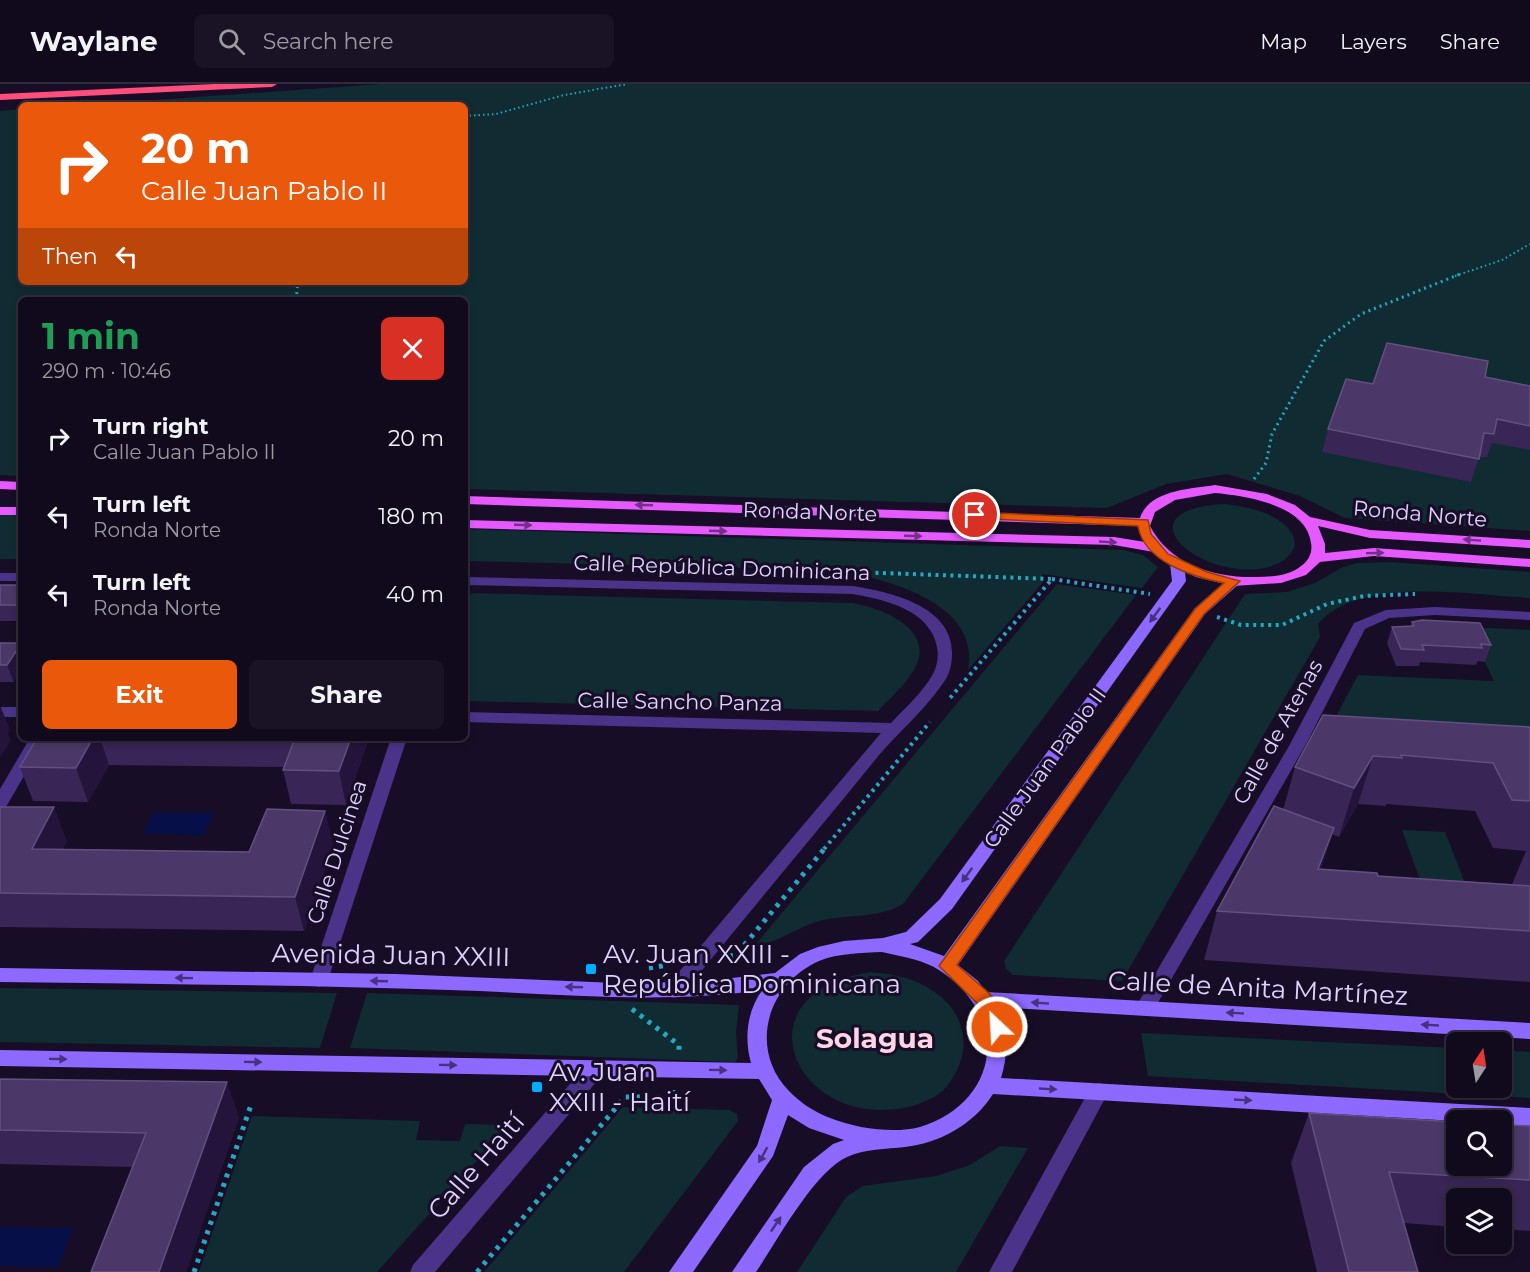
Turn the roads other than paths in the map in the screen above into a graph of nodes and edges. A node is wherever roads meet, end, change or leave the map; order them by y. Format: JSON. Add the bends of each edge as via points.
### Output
{"nodes":[{"id":1,"x":87,"y":84,"type":"edge"},
{"id":2,"x":93,"y":84,"type":"edge"},
{"id":3,"x":99,"y":84,"type":"edge"},
{"id":4,"x":108,"y":84,"type":"edge"},
{"id":5,"x":116,"y":84,"type":"edge"},
{"id":6,"x":129,"y":84,"type":"edge"},
{"id":7,"x":142,"y":84,"type":"edge"},
{"id":8,"x":160,"y":84,"type":"edge"},
{"id":9,"x":184,"y":84,"type":"edge"},
{"id":10,"x":226,"y":84,"type":"edge"},
{"id":11,"x":272,"y":84,"type":"edge"},
{"id":12,"x":4,"y":97,"type":"edge"},
{"id":13,"x":0,"y":485,"type":"edge"},
{"id":14,"x":18,"y":486,"type":"edge"},
{"id":15,"x":468,"y":500,"type":"edge"},
{"id":16,"x":0,"y":511,"type":"edge"},
{"id":17,"x":18,"y":512,"type":"edge"},
{"id":18,"x":1306,"y":520,"type":"junction"},
{"id":19,"x":1143,"y":522,"type":"junction"},
{"id":20,"x":468,"y":524,"type":"edge"},
{"id":21,"x":1530,"y":544,"type":"edge"},
{"id":22,"x":1154,"y":548,"type":"junction"},
{"id":23,"x":1317,"y":558,"type":"junction"},
{"id":24,"x":1530,"y":563,"type":"edge"},
{"id":25,"x":1177,"y":564,"type":"junction"},
{"id":26,"x":0,"y":577,"type":"edge"},
{"id":27,"x":18,"y":577,"type":"edge"},
{"id":28,"x":468,"y":581,"type":"edge"},
{"id":29,"x":1234,"y":581,"type":"junction"},
{"id":30,"x":1530,"y":616,"type":"edge"},
{"id":31,"x":0,"y":712,"type":"edge"},
{"id":32,"x":18,"y":712,"type":"edge"},
{"id":33,"x":468,"y":717,"type":"edge"},
{"id":34,"x":893,"y":728,"type":"junction"},
{"id":35,"x":36,"y":741,"type":"edge"},
{"id":36,"x":398,"y":741,"type":"edge"},
{"id":37,"x":1297,"y":746,"type":"junction"},
{"id":38,"x":1320,"y":748,"type":"edge"},
{"id":39,"x":0,"y":803,"type":"edge"},
{"id":40,"x":882,"y":945,"type":"junction"},
{"id":41,"x":947,"y":966,"type":"junction"},
{"id":42,"x":0,"y":975,"type":"edge"},
{"id":43,"x":319,"y":980,"type":"junction"},
{"id":44,"x":779,"y":980,"type":"junction"},
{"id":45,"x":674,"y":991,"type":"junction"},
{"id":46,"x":984,"y":999,"type":"junction"},
{"id":47,"x":1145,"y":1008,"type":"junction"},
{"id":48,"x":1530,"y":1031,"type":"edge"},
{"id":49,"x":0,"y":1058,"type":"edge"},
{"id":50,"x":596,"y":1068,"type":"junction"},
{"id":51,"x":762,"y":1071,"type":"junction"},
{"id":52,"x":989,"y":1086,"type":"junction"},
{"id":53,"x":1099,"y":1091,"type":"junction"},
{"id":54,"x":782,"y":1100,"type":"junction"},
{"id":55,"x":1530,"y":1117,"type":"edge"},
{"id":56,"x":880,"y":1140,"type":"junction"},
{"id":57,"x":421,"y":1272,"type":"edge"},
{"id":58,"x":680,"y":1272,"type":"edge"},
{"id":59,"x":743,"y":1272,"type":"edge"},
{"id":60,"x":1000,"y":1272,"type":"edge"}],
"edges":[{"from":1,"to":12,"type":"highway"},
{"from":2,"to":12,"type":"highway"},
{"from":3,"to":12,"type":"highway"},
{"from":4,"to":12,"type":"highway"},
{"from":5,"to":12,"type":"highway"},
{"from":6,"to":12,"type":"highway"},
{"from":7,"to":12,"type":"highway"},
{"from":8,"to":12,"type":"highway"},
{"from":9,"to":12,"type":"highway"},
{"from":10,"to":12,"type":"highway"},
{"from":11,"to":12,"type":"highway"},
{"from":13,"to":14,"type":"main road"},
{"from":19,"to":15,"type":"main road","name":"Ronda Norte","one_way":true},
{"from":16,"to":17,"type":"main road"},
{"from":18,"to":19,"type":"main road","name":"Ronda Norte","via":[[1272,500],[1244,492],[1197,490],[1165,497],[1150,508]]},
{"from":21,"to":18,"type":"main road","name":"Ronda Norte","one_way":true,"via":[[1370,534]]},
{"from":18,"to":23,"type":"main road","via":[[1318,539]]},
{"from":19,"to":22,"type":"main road","via":[[1145,535]]},
{"from":20,"to":22,"type":"main road","name":"Ronda Norte","one_way":true,"via":[[1114,541]]},
{"from":22,"to":25,"type":"main road","name":"Ronda Norte"},
{"from":23,"to":24,"type":"main road","name":"Ronda Norte","one_way":true,"via":[[1374,552]]},
{"from":23,"to":29,"type":"main road","name":"Ronda Norte","via":[[1286,578]]},
{"from":25,"to":29,"type":"main road","name":"Ronda Norte","via":[[1203,575]]},
{"from":25,"to":40,"type":"main road","name":"Calle Juan Pablo II","one_way":true,"via":[[1179,581],[946,904],[912,937]]},
{"from":26,"to":27,"type":"street"},
{"from":28,"to":34,"type":"street","name":"Calle República Dominicana","via":[[853,590],[893,598],[929,620],[941,634],[945,650],[939,679]]},
{"from":29,"to":41,"type":"main road","name":"Calle Juan Pablo II","via":[[1200,611]]},
{"from":30,"to":37,"type":"street","name":"Calle de Atenas","via":[[1435,611],[1386,614],[1359,626]]},
{"from":31,"to":32,"type":"street"},
{"from":33,"to":34,"type":"street","name":"Calle Sancho Panza"},
{"from":34,"to":45,"type":"street","name":"Calle República Dominicana"},
{"from":35,"to":39,"type":"street"},
{"from":36,"to":43,"type":"street","name":"Calle Dulcinea"},
{"from":37,"to":38,"type":"street"},
{"from":37,"to":47,"type":"street","name":"Calle de Atenas"},
{"from":40,"to":41,"type":"main road","via":[[916,952]]},
{"from":40,"to":44,"type":"main road","via":[[843,948],[808,959]]},
{"from":41,"to":46,"type":"main road"},
{"from":43,"to":42,"type":"main road","name":"Avenida Juan XXIII","one_way":true},
{"from":45,"to":43,"type":"main road","name":"Avenida Juan XXIII","one_way":true},
{"from":44,"to":45,"type":"main road","name":"Avenida Juan XXIII","via":[[731,989]]},
{"from":44,"to":51,"type":"main road","via":[[760,1007],[754,1039]]},
{"from":47,"to":46,"type":"main road","name":"Calle de Anita Martínez","one_way":true},
{"from":46,"to":52,"type":"main road","via":[[997,1027],[999,1057]]},
{"from":48,"to":47,"type":"main road","name":"Calle de Anita Martínez","one_way":true},
{"from":49,"to":50,"type":"main road","one_way":true},
{"from":50,"to":51,"type":"main road","one_way":true},
{"from":50,"to":57,"type":"street","name":"Calle Haití"},
{"from":51,"to":54,"type":"main road"},
{"from":52,"to":53,"type":"main road","one_way":true},
{"from":52,"to":56,"type":"main road","via":[[964,1115],[926,1134]]},
{"from":53,"to":55,"type":"main road","one_way":true},
{"from":53,"to":60,"type":"street"},
{"from":54,"to":56,"type":"main road","via":[[825,1128]]},
{"from":54,"to":58,"type":"main road","one_way":true,"via":[[766,1150]]},
{"from":59,"to":56,"type":"main road","one_way":true,"via":[[811,1173],[840,1150]]}]}
